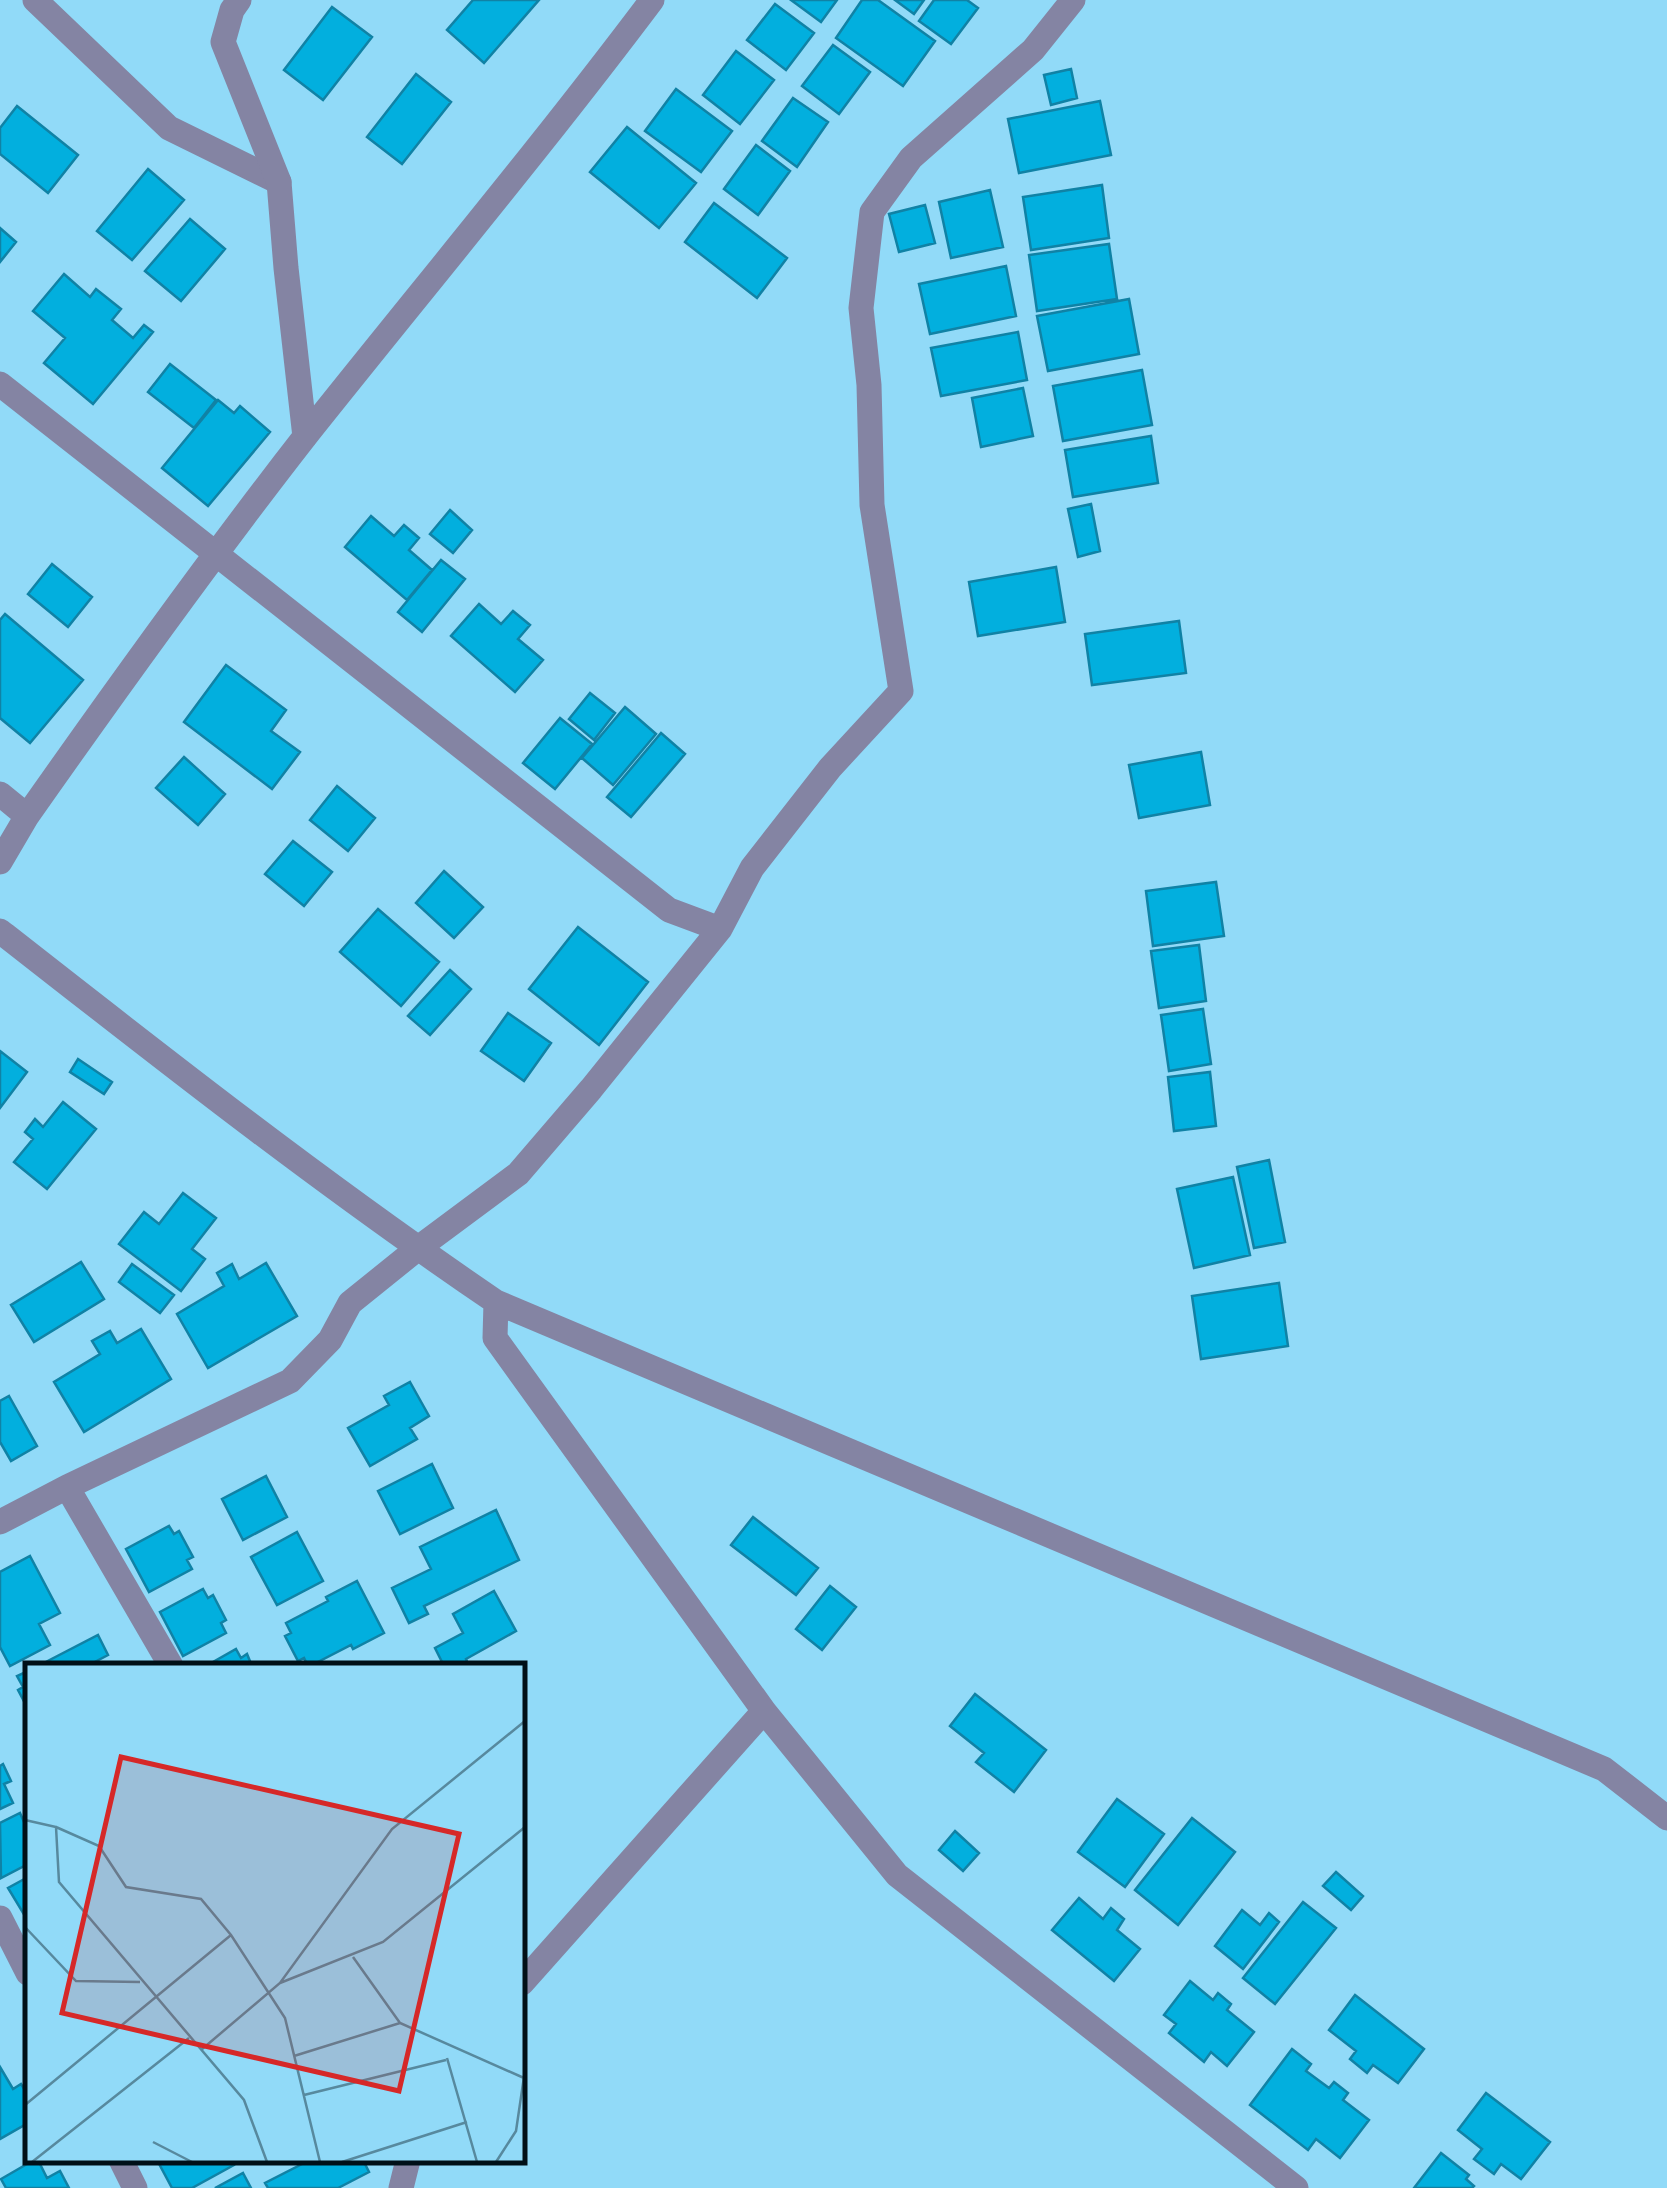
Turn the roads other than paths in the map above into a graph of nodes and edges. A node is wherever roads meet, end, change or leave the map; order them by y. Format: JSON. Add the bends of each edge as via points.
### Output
{"nodes":[{"id":1,"x":35,"y":0,"type":"edge"},
{"id":2,"x":239,"y":0,"type":"edge"},
{"id":3,"x":652,"y":0,"type":"edge"},
{"id":4,"x":1073,"y":0,"type":"edge"},
{"id":5,"x":280,"y":182,"type":"junction"},
{"id":6,"x":0,"y":384,"type":"edge"},
{"id":7,"x":304,"y":438,"type":"junction"},
{"id":8,"x":215,"y":553,"type":"junction"},
{"id":9,"x":0,"y":794,"type":"edge"},
{"id":10,"x":27,"y":816,"type":"junction"},
{"id":11,"x":0,"y":862,"type":"edge"},
{"id":12,"x":720,"y":929,"type":"junction"},
{"id":13,"x":0,"y":931,"type":"edge"},
{"id":14,"x":417,"y":1249,"type":"junction"},
{"id":15,"x":496,"y":1302,"type":"junction"},
{"id":16,"x":67,"y":1487,"type":"junction"},
{"id":17,"x":0,"y":1522,"type":"edge"},
{"id":18,"x":169,"y":1663,"type":"edge"},
{"id":19,"x":764,"y":1710,"type":"junction"},
{"id":20,"x":1667,"y":1818,"type":"edge"},
{"id":21,"x":0,"y":1918,"type":"edge"},
{"id":22,"x":25,"y":1968,"type":"edge"},
{"id":23,"x":525,"y":1981,"type":"edge"},
{"id":24,"x":122,"y":2163,"type":"edge"},
{"id":25,"x":407,"y":2163,"type":"edge"},
{"id":26,"x":135,"y":2188,"type":"edge"},
{"id":27,"x":401,"y":2188,"type":"edge"},
{"id":28,"x":1296,"y":2188,"type":"edge"}],
"edges":[{"from":1,"to":5,"type":"street","via":[[169,128]]},
{"from":2,"to":5,"type":"street","via":[[223,42]]},
{"from":3,"to":7,"type":"street"},
{"from":4,"to":12,"type":"street","via":[[1032,50],[911,158],[872,212],[861,308],[872,505],[901,692],[830,768],[752,868]]},
{"from":5,"to":7,"type":"street"},
{"from":6,"to":8,"type":"street"},
{"from":7,"to":8,"type":"street"},
{"from":8,"to":10,"type":"street"},
{"from":8,"to":12,"type":"street","via":[[669,910]]},
{"from":9,"to":10,"type":"street"},
{"from":10,"to":11,"type":"street"},
{"from":12,"to":14,"type":"street","via":[[518,1174]]},
{"from":13,"to":14,"type":"street"},
{"from":14,"to":15,"type":"street"},
{"from":14,"to":16,"type":"street","via":[[350,1302],[330,1340],[290,1381]]},
{"from":15,"to":19,"type":"street","via":[[495,1338]]},
{"from":15,"to":20,"type":"street","via":[[1604,1769]]},
{"from":16,"to":17,"type":"street"},
{"from":16,"to":18,"type":"street"},
{"from":19,"to":23,"type":"street"},
{"from":19,"to":28,"type":"street","via":[[897,1875]]},
{"from":21,"to":22,"type":"street"},
{"from":24,"to":26,"type":"street"},
{"from":25,"to":27,"type":"street"}]}
